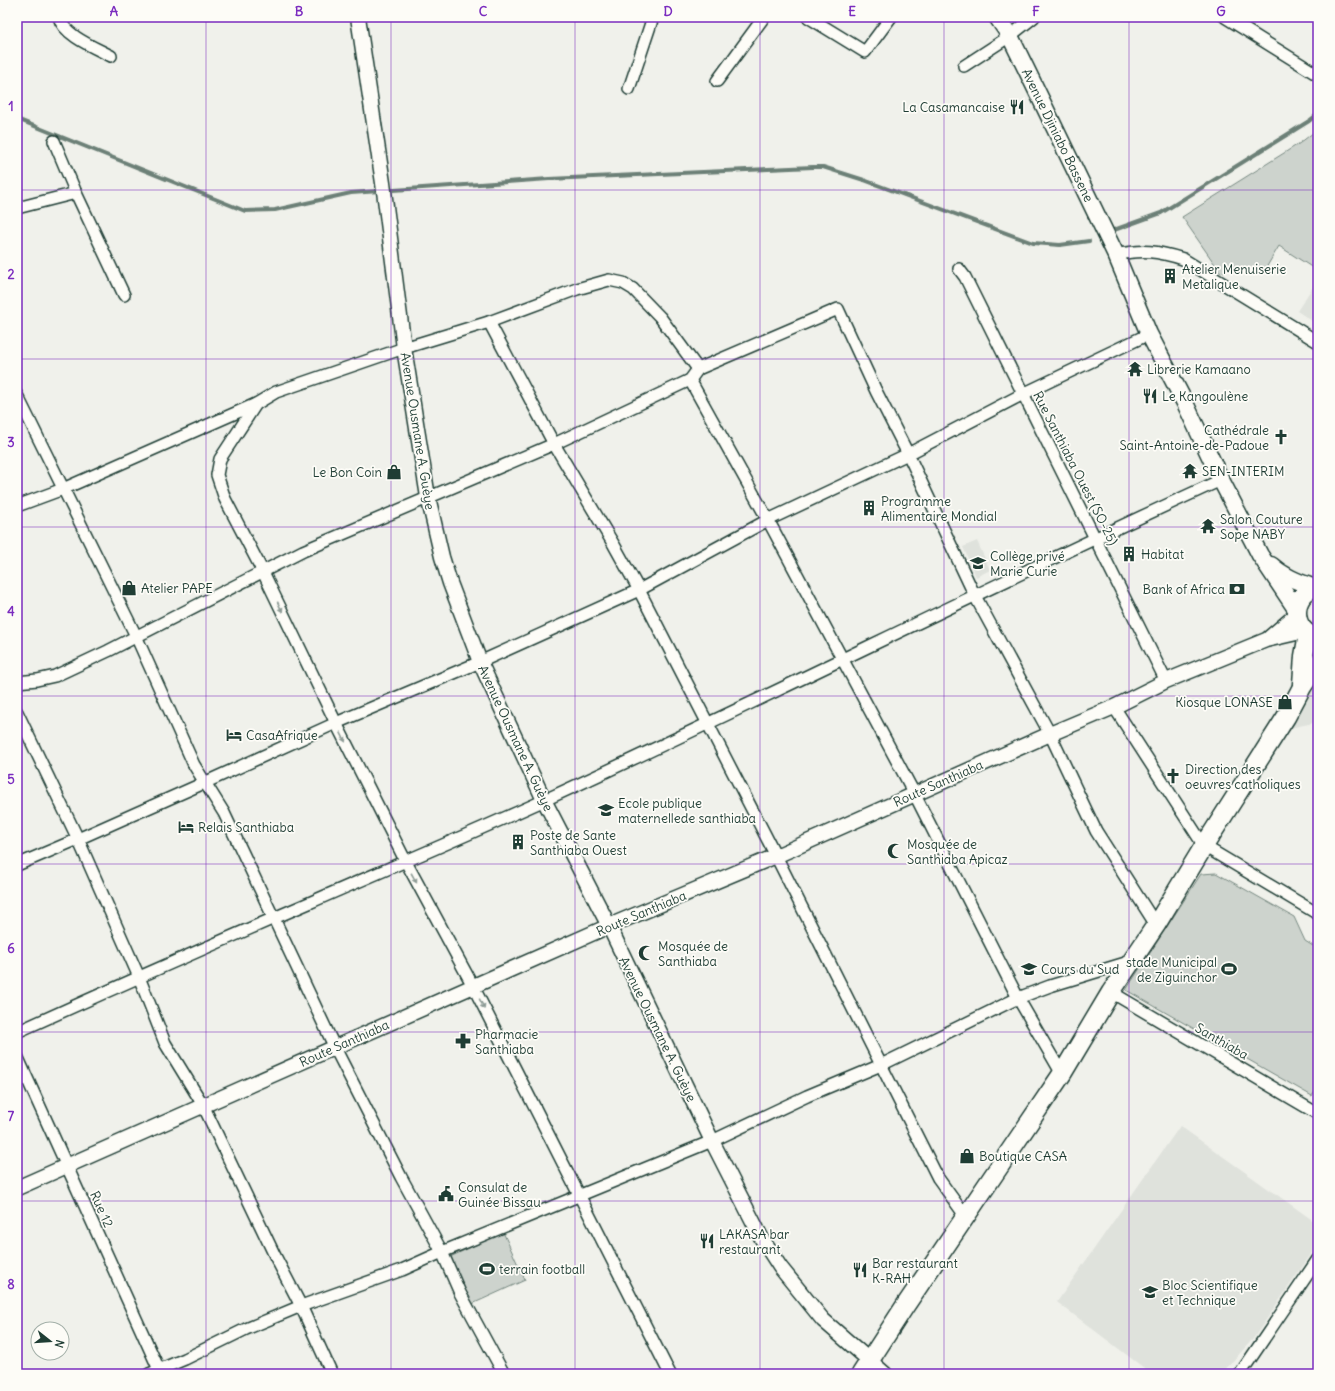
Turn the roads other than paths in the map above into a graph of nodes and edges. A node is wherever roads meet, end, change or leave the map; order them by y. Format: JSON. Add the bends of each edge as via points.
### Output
{"nodes":[{"id":1,"x":59,"y":17,"type":"edge"},
{"id":2,"x":358,"y":17,"type":"edge"},
{"id":3,"x":764,"y":17,"type":"edge"},
{"id":4,"x":808,"y":17,"type":"edge"},
{"id":5,"x":891,"y":17,"type":"edge"},
{"id":6,"x":997,"y":17,"type":"edge"},
{"id":7,"x":1034,"y":17,"type":"edge"},
{"id":8,"x":1225,"y":17,"type":"edge"},
{"id":9,"x":650,"y":18,"type":"edge"},
{"id":10,"x":1010,"y":36,"type":"junction"},
{"id":11,"x":111,"y":56,"type":"dead end"},
{"id":12,"x":964,"y":66,"type":"dead end"},
{"id":13,"x":1318,"y":75,"type":"edge"},
{"id":14,"x":717,"y":81,"type":"dead end"},
{"id":15,"x":630,"y":89,"type":"dead end"},
{"id":16,"x":54,"y":141,"type":"dead end"},
{"id":17,"x":76,"y":193,"type":"junction"},
{"id":18,"x":17,"y":208,"type":"edge"},
{"id":19,"x":1116,"y":255,"type":"junction"},
{"id":20,"x":959,"y":269,"type":"dead end"},
{"id":21,"x":124,"y":295,"type":"dead end"},
{"id":22,"x":489,"y":322,"type":"junction"},
{"id":23,"x":1149,"y":334,"type":"junction"},
{"id":24,"x":1318,"y":342,"type":"edge"},
{"id":25,"x":404,"y":348,"type":"junction"},
{"id":26,"x":698,"y":369,"type":"junction"},
{"id":27,"x":690,"y":380,"type":"junction"},
{"id":28,"x":1023,"y":394,"type":"junction"},
{"id":29,"x":17,"y":395,"type":"edge"},
{"id":30,"x":256,"y":404,"type":"junction"},
{"id":31,"x":554,"y":444,"type":"junction"},
{"id":32,"x":908,"y":454,"type":"junction"},
{"id":33,"x":1221,"y":480,"type":"junction"},
{"id":34,"x":63,"y":488,"type":"junction"},
{"id":35,"x":428,"y":497,"type":"junction"},
{"id":36,"x":17,"y":506,"type":"edge"},
{"id":37,"x":768,"y":520,"type":"junction"},
{"id":38,"x":1096,"y":537,"type":"junction"},
{"id":39,"x":1260,"y":554,"type":"junction"},
{"id":40,"x":263,"y":572,"type":"junction"},
{"id":41,"x":1316,"y":588,"type":"edge"},
{"id":42,"x":639,"y":590,"type":"junction"},
{"id":43,"x":975,"y":596,"type":"junction"},
{"id":44,"x":1296,"y":612,"type":"junction"},
{"id":45,"x":1310,"y":634,"type":"edge"},
{"id":46,"x":136,"y":636,"type":"junction"},
{"id":47,"x":1266,"y":640,"type":"junction"},
{"id":48,"x":842,"y":660,"type":"junction"},
{"id":49,"x":480,"y":662,"type":"junction"},
{"id":50,"x":1318,"y":663,"type":"edge"},
{"id":51,"x":1166,"y":681,"type":"junction"},
{"id":52,"x":17,"y":682,"type":"edge"},
{"id":53,"x":1302,"y":687,"type":"junction"},
{"id":54,"x":1114,"y":707,"type":"junction"},
{"id":55,"x":17,"y":712,"type":"edge"},
{"id":56,"x":336,"y":722,"type":"junction"},
{"id":57,"x":708,"y":724,"type":"junction"},
{"id":58,"x":1050,"y":734,"type":"junction"},
{"id":59,"x":204,"y":783,"type":"junction"},
{"id":60,"x":914,"y":794,"type":"junction"},
{"id":61,"x":544,"y":800,"type":"junction"},
{"id":62,"x":78,"y":839,"type":"junction"},
{"id":63,"x":1204,"y":846,"type":"junction"},
{"id":64,"x":776,"y":856,"type":"junction"},
{"id":65,"x":406,"y":862,"type":"junction"},
{"id":66,"x":17,"y":865,"type":"edge"},
{"id":67,"x":1318,"y":914,"type":"edge"},
{"id":68,"x":273,"y":919,"type":"junction"},
{"id":69,"x":1156,"y":925,"type":"junction"},
{"id":70,"x":609,"y":926,"type":"junction"},
{"id":71,"x":1133,"y":961,"type":"junction"},
{"id":72,"x":138,"y":977,"type":"junction"},
{"id":73,"x":473,"y":986,"type":"junction"},
{"id":74,"x":1111,"y":992,"type":"junction"},
{"id":75,"x":1018,"y":998,"type":"junction"},
{"id":76,"x":17,"y":1032,"type":"edge"},
{"id":77,"x":335,"y":1048,"type":"junction"},
{"id":78,"x":17,"y":1056,"type":"edge"},
{"id":79,"x":881,"y":1065,"type":"junction"},
{"id":80,"x":1062,"y":1074,"type":"junction"},
{"id":81,"x":203,"y":1106,"type":"junction"},
{"id":82,"x":1318,"y":1114,"type":"edge"},
{"id":83,"x":712,"y":1141,"type":"junction"},
{"id":84,"x":68,"y":1166,"type":"junction"},
{"id":85,"x":17,"y":1188,"type":"edge"},
{"id":86,"x":578,"y":1195,"type":"junction"},
{"id":87,"x":966,"y":1217,"type":"junction"},
{"id":88,"x":442,"y":1252,"type":"junction"},
{"id":89,"x":1318,"y":1258,"type":"edge"},
{"id":90,"x":300,"y":1306,"type":"junction"},
{"id":91,"x":866,"y":1368,"type":"edge"},
{"id":92,"x":160,"y":1372,"type":"edge"},
{"id":93,"x":149,"y":1374,"type":"edge"},
{"id":94,"x":332,"y":1374,"type":"edge"},
{"id":95,"x":504,"y":1374,"type":"edge"},
{"id":96,"x":670,"y":1374,"type":"edge"},
{"id":97,"x":885,"y":1374,"type":"edge"},
{"id":98,"x":1240,"y":1374,"type":"edge"}],
"edges":[{"from":1,"to":11,"type":"street","via":[[60,22],[70,33]]},
{"from":2,"to":25,"type":"street","name":"Avenue Ousmane A. Guèye"},
{"from":3,"to":14,"type":"street"},
{"from":4,"to":5,"type":"street","via":[[865,52]]},
{"from":6,"to":10,"type":"main road","name":"Avenue Djiniabo Bassene"},
{"from":7,"to":10,"type":"street"},
{"from":8,"to":13,"type":"street"},
{"from":9,"to":15,"type":"street"},
{"from":10,"to":12,"type":"street"},
{"from":10,"to":19,"type":"main road","name":"Avenue Djiniabo Bassene"},
{"from":16,"to":17,"type":"street"},
{"from":17,"to":18,"type":"street"},
{"from":17,"to":21,"type":"street"},
{"from":19,"to":23,"type":"main road","name":"Avenue Djiniabo Bassene"},
{"from":19,"to":24,"type":"street","via":[[1153,251],[1183,260]]},
{"from":20,"to":28,"type":"street","name":"Rue Santhiaba Ouest (SO-25)"},
{"from":22,"to":25,"type":"street"},
{"from":22,"to":26,"type":"street","via":[[577,289],[615,280],[633,289],[660,317]]},
{"from":22,"to":31,"type":"street"},
{"from":23,"to":28,"type":"street"},
{"from":23,"to":33,"type":"main road","name":"Avenue Djiniabo Bassene"},
{"from":25,"to":30,"type":"street","via":[[276,392]]},
{"from":25,"to":35,"type":"street","name":"Avenue Ousmane A. Guèye"},
{"from":26,"to":27,"type":"street"},
{"from":26,"to":32,"type":"street","via":[[838,309]]},
{"from":27,"to":31,"type":"street"},
{"from":27,"to":37,"type":"street"},
{"from":28,"to":32,"type":"street"},
{"from":28,"to":38,"type":"street","name":"Rue Santhiaba Ouest (SO-25)"},
{"from":29,"to":34,"type":"street"},
{"from":30,"to":34,"type":"street"},
{"from":30,"to":40,"type":"street","via":[[220,459],[217,475],[225,499]]},
{"from":31,"to":35,"type":"street"},
{"from":31,"to":42,"type":"street"},
{"from":32,"to":37,"type":"street"},
{"from":32,"to":43,"type":"street"},
{"from":33,"to":38,"type":"street"},
{"from":33,"to":39,"type":"main road","name":"Avenue Djiniabo Bassene"},
{"from":34,"to":36,"type":"street"},
{"from":34,"to":46,"type":"street"},
{"from":35,"to":40,"type":"street","via":[[304,551]]},
{"from":35,"to":49,"type":"street","name":"Avenue Ousmane A. Guèye","via":[[450,583]]},
{"from":37,"to":42,"type":"street"},
{"from":37,"to":48,"type":"street"},
{"from":38,"to":43,"type":"street"},
{"from":38,"to":51,"type":"street","name":"Rue Santhiaba Ouest (SO-25)"},
{"from":39,"to":41,"type":"main road","via":[[1286,577]]},
{"from":39,"to":44,"type":"main road"},
{"from":40,"to":46,"type":"street"},
{"from":40,"to":56,"type":"street","one_way":true},
{"from":41,"to":44,"type":"main road","via":[[1304,593]]},
{"from":42,"to":49,"type":"street"},
{"from":42,"to":57,"type":"street"},
{"from":43,"to":48,"type":"street"},
{"from":43,"to":58,"type":"street"},
{"from":44,"to":45,"type":"main road","via":[[1300,627]]},
{"from":44,"to":47,"type":"street"},
{"from":45,"to":47,"type":"street"},
{"from":45,"to":53,"type":"main road","via":[[1304,656]]},
{"from":46,"to":52,"type":"street","via":[[55,676]]},
{"from":46,"to":59,"type":"street"},
{"from":47,"to":51,"type":"street","name":"Route Santhiaba"},
{"from":48,"to":57,"type":"street"},
{"from":48,"to":60,"type":"street"},
{"from":49,"to":56,"type":"street"},
{"from":49,"to":61,"type":"street","name":"Avenue Ousmane A. Guèye"},
{"from":50,"to":53,"type":"main road"},
{"from":51,"to":54,"type":"street","name":"Route Santhiaba"},
{"from":53,"to":63,"type":"main road","via":[[1286,718]]},
{"from":54,"to":58,"type":"street","name":"Route Santhiaba"},
{"from":54,"to":63,"type":"street"},
{"from":55,"to":62,"type":"street"},
{"from":56,"to":59,"type":"street"},
{"from":56,"to":65,"type":"street","one_way":true},
{"from":57,"to":61,"type":"street"},
{"from":57,"to":64,"type":"street"},
{"from":58,"to":60,"type":"street","name":"Route Santhiaba"},
{"from":58,"to":69,"type":"street","via":[[1096,831]]},
{"from":59,"to":62,"type":"street"},
{"from":59,"to":68,"type":"street","via":[[224,813]]},
{"from":60,"to":64,"type":"street","name":"Route Santhiaba"},
{"from":60,"to":75,"type":"street"},
{"from":61,"to":65,"type":"street"},
{"from":61,"to":70,"type":"street","name":"Avenue Ousmane A. Guèye"},
{"from":62,"to":66,"type":"street"},
{"from":62,"to":72,"type":"street"},
{"from":63,"to":67,"type":"street"},
{"from":63,"to":69,"type":"main road"},
{"from":64,"to":70,"type":"street","name":"Route Santhiaba"},
{"from":64,"to":79,"type":"street"},
{"from":65,"to":68,"type":"street"},
{"from":65,"to":73,"type":"street","one_way":true},
{"from":68,"to":72,"type":"street"},
{"from":68,"to":77,"type":"street"},
{"from":69,"to":71,"type":"main road"},
{"from":70,"to":73,"type":"street","name":"Route Santhiaba"},
{"from":70,"to":83,"type":"street","name":"Avenue Ousmane A. Guèye"},
{"from":71,"to":74,"type":"main road"},
{"from":71,"to":75,"type":"street"},
{"from":72,"to":76,"type":"street"},
{"from":72,"to":81,"type":"street","via":[[165,1042]]},
{"from":73,"to":77,"type":"street","name":"Route Santhiaba"},
{"from":73,"to":86,"type":"street","one_way":true},
{"from":74,"to":80,"type":"main road"},
{"from":74,"to":82,"type":"street","name":"Santhiaba"},
{"from":75,"to":79,"type":"street"},
{"from":75,"to":80,"type":"street"},
{"from":77,"to":81,"type":"street","name":"Route Santhiaba"},
{"from":77,"to":88,"type":"street"},
{"from":78,"to":84,"type":"street","name":"Rue 12"},
{"from":79,"to":83,"type":"street","via":[[807,1096]]},
{"from":79,"to":87,"type":"street","via":[[938,1178]]},
{"from":80,"to":87,"type":"main road"},
{"from":81,"to":84,"type":"street","name":"Route Santhiaba"},
{"from":81,"to":90,"type":"street"},
{"from":83,"to":86,"type":"street"},
{"from":83,"to":91,"type":"street","name":"Avenue Ousmane A. Guèye","via":[[750,1219],[780,1267]]},
{"from":84,"to":85,"type":"street","name":"Route Santhiaba"},
{"from":84,"to":92,"type":"street","name":"Rue 12"},
{"from":86,"to":88,"type":"street"},
{"from":86,"to":96,"type":"street"},
{"from":87,"to":91,"type":"main road"},
{"from":88,"to":90,"type":"street","via":[[402,1270]]},
{"from":88,"to":95,"type":"street","via":[[460,1293]]},
{"from":89,"to":98,"type":"street"},
{"from":90,"to":92,"type":"street","via":[[246,1329]]},
{"from":90,"to":94,"type":"street"},
{"from":91,"to":97,"type":"street","name":"Avenue Ousmane A. Guèye"},
{"from":92,"to":93,"type":"street"}]}
